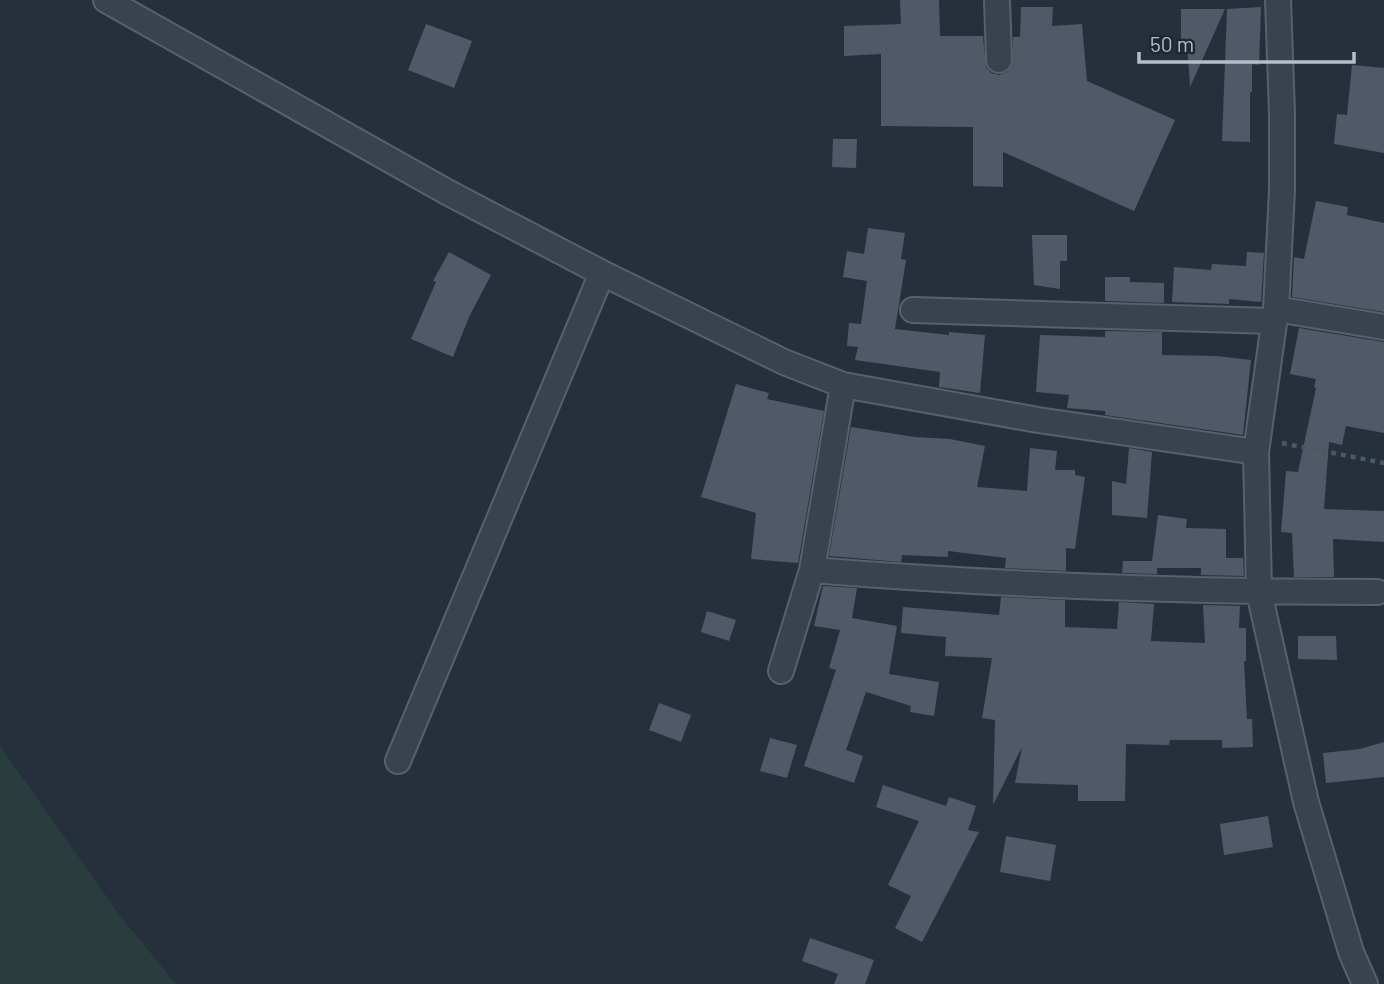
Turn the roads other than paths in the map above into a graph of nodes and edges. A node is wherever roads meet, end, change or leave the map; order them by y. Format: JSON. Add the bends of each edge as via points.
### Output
{"nodes":[{"id":1,"x":106,"y":0,"type":"edge"},
{"id":2,"x":997,"y":0,"type":"edge"},
{"id":3,"x":1278,"y":0,"type":"edge"},
{"id":4,"x":999,"y":60,"type":"dead end"},
{"id":5,"x":602,"y":273,"type":"junction"},
{"id":6,"x":913,"y":310,"type":"dead end"},
{"id":7,"x":1275,"y":315,"type":"junction"},
{"id":8,"x":1384,"y":327,"type":"edge"},
{"id":9,"x":843,"y":385,"type":"junction"},
{"id":10,"x":1257,"y":445,"type":"junction"},
{"id":11,"x":812,"y":570,"type":"junction"},
{"id":12,"x":1259,"y":592,"type":"junction"},
{"id":13,"x":1377,"y":592,"type":"dead end"},
{"id":14,"x":781,"y":671,"type":"dead end"},
{"id":15,"x":398,"y":761,"type":"dead end"},
{"id":16,"x":1365,"y":984,"type":"edge"}],
"edges":[{"from":1,"to":5,"type":"street","via":[[447,192]]},
{"from":2,"to":4,"type":"street"},
{"from":3,"to":7,"type":"street","via":[[1282,177]]},
{"from":5,"to":9,"type":"street","via":[[784,362]]},
{"from":5,"to":15,"type":"street"},
{"from":6,"to":7,"type":"street"},
{"from":7,"to":8,"type":"street"},
{"from":7,"to":10,"type":"street"},
{"from":9,"to":10,"type":"street","via":[[1038,420]]},
{"from":9,"to":11,"type":"street"},
{"from":10,"to":12,"type":"street"},
{"from":11,"to":12,"type":"street"},
{"from":11,"to":14,"type":"street"},
{"from":12,"to":13,"type":"street"},
{"from":12,"to":16,"type":"street","via":[[1306,802],[1350,952]]}]}
